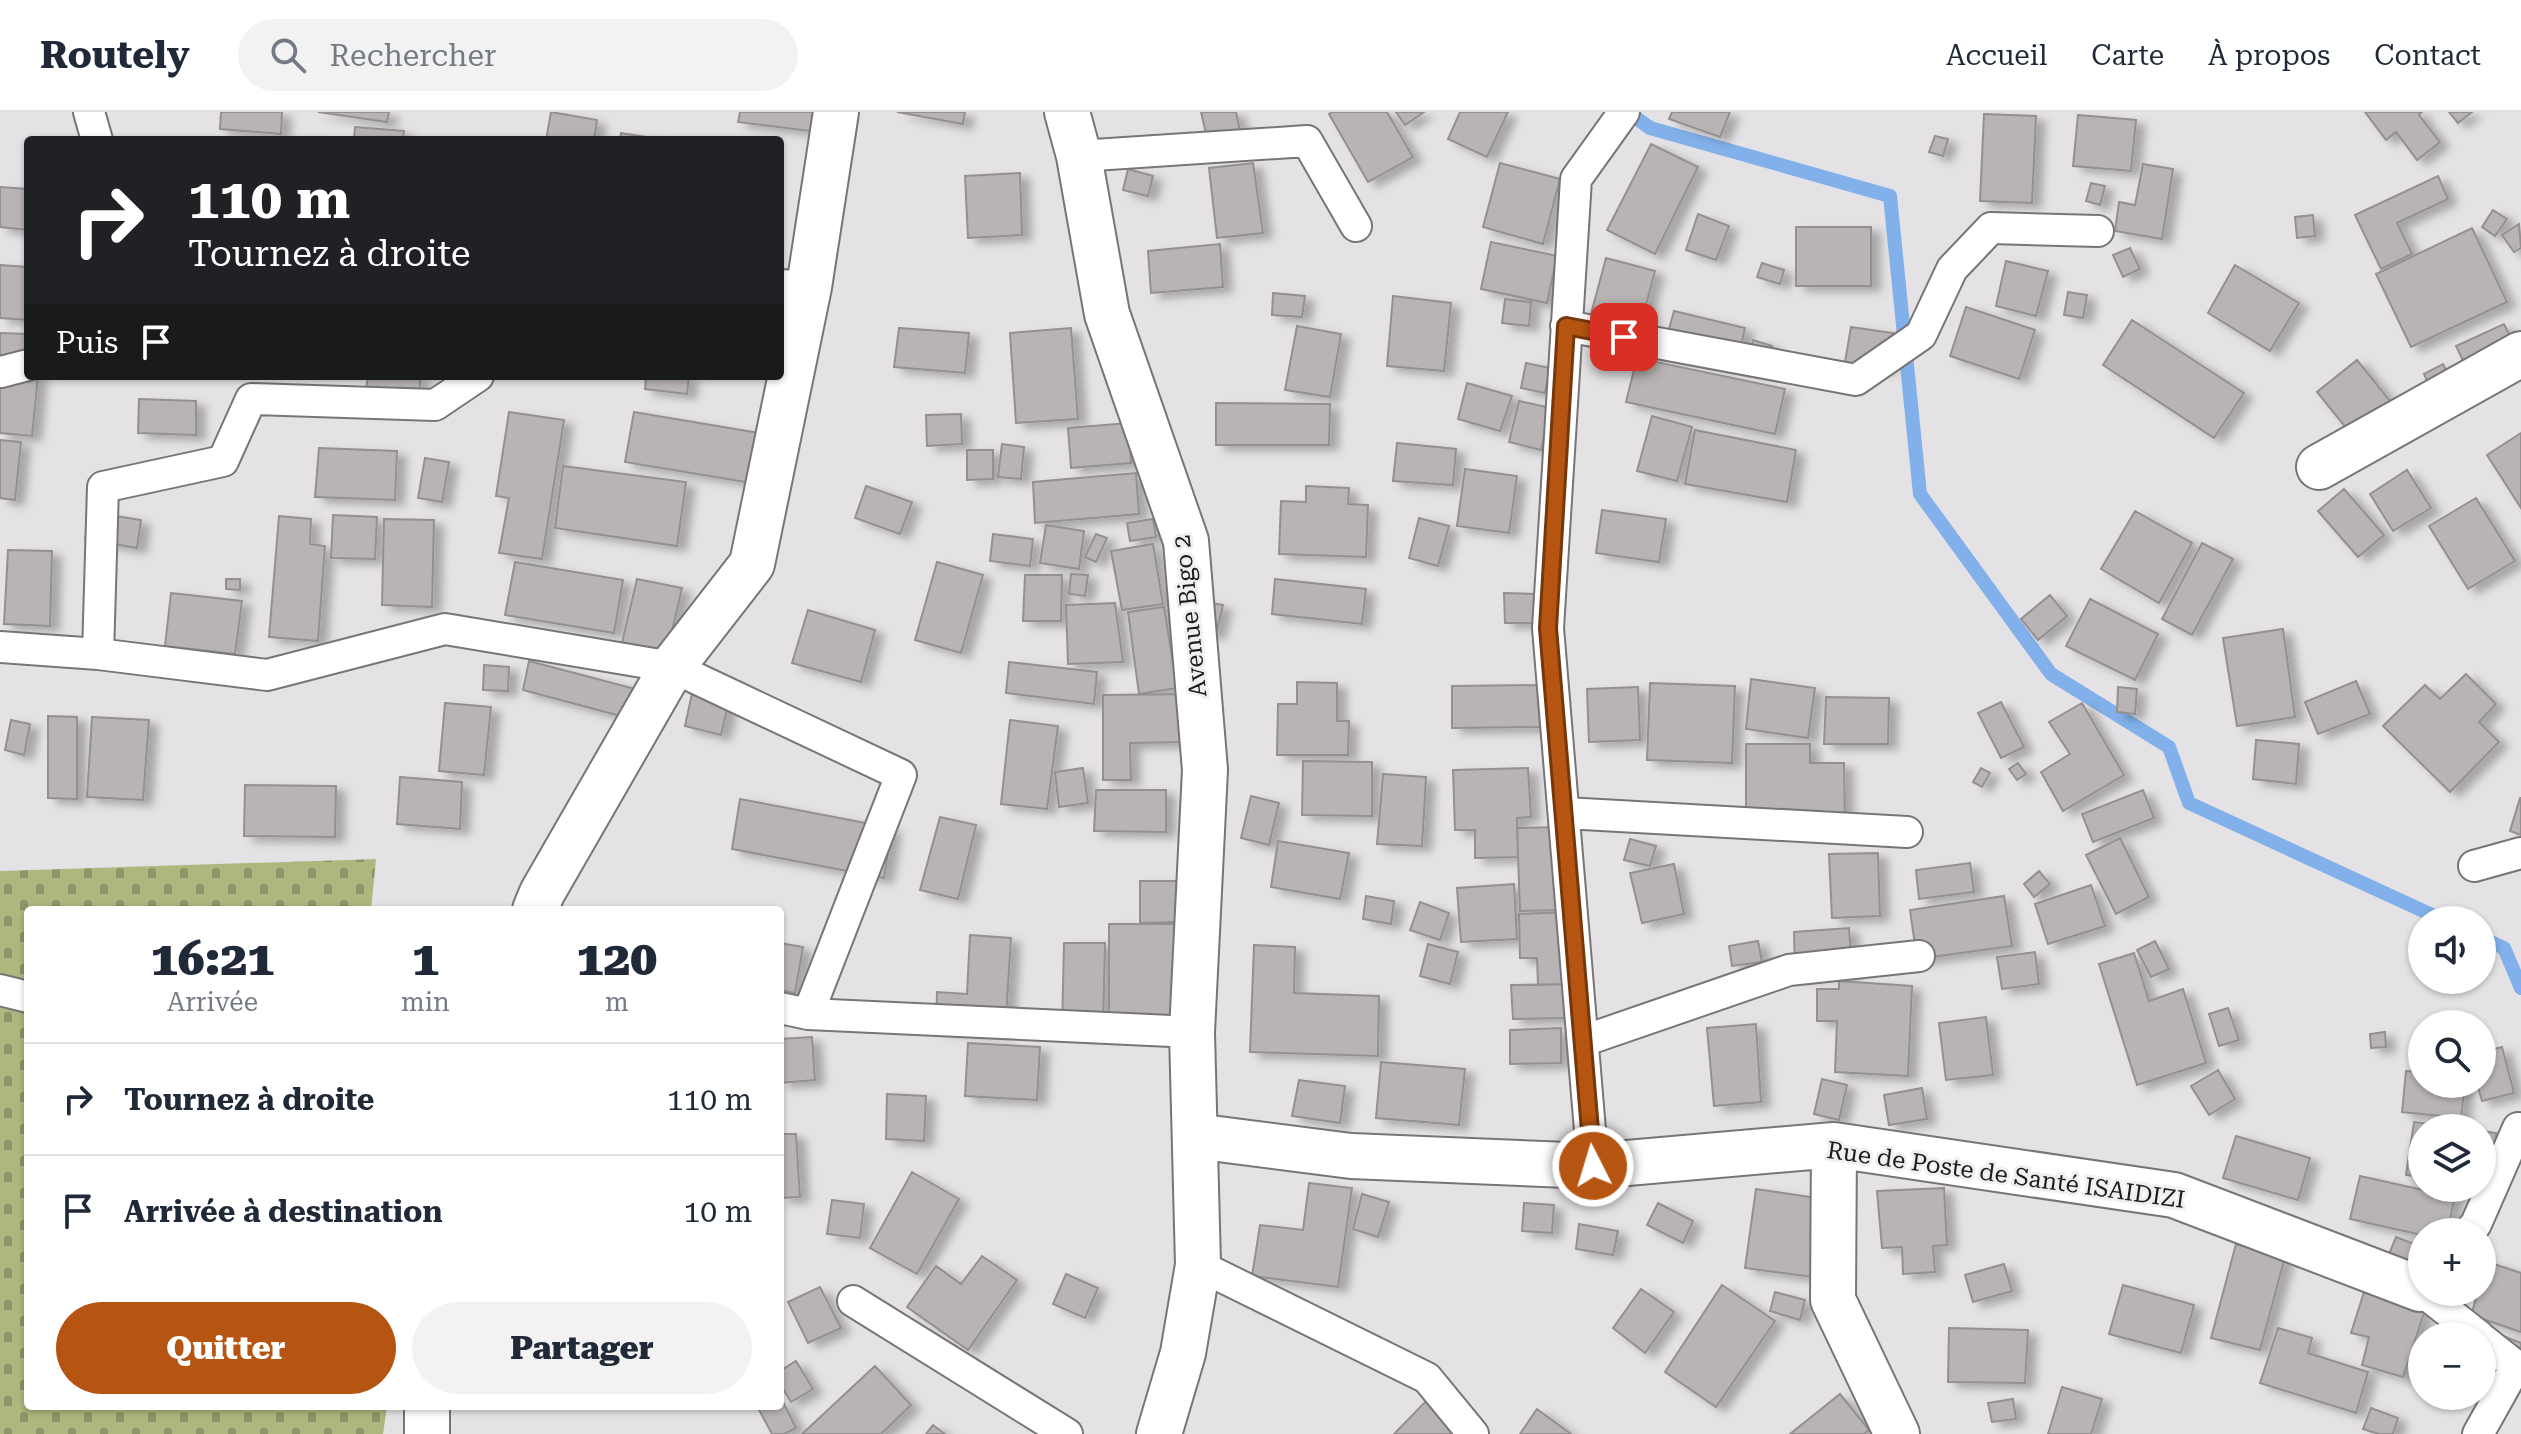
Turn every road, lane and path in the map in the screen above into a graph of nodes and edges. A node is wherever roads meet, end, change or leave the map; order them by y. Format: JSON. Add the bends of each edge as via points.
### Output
{"nodes":[{"id":1,"x":89,"y":112,"type":"edge"},
{"id":2,"x":836,"y":112,"type":"edge"},
{"id":3,"x":1067,"y":112,"type":"edge"},
{"id":4,"x":1614,"y":115,"type":"edge"},
{"id":5,"x":96,"y":136,"type":"edge"},
{"id":6,"x":1079,"y":156,"type":"junction"},
{"id":7,"x":1356,"y":226,"type":"dead end"},
{"id":8,"x":2098,"y":231,"type":"dead end"},
{"id":9,"x":795,"y":286,"type":"edge"},
{"id":10,"x":1566,"y":326,"type":"junction"},
{"id":11,"x":2521,"y":354,"type":"edge"},
{"id":12,"x":784,"y":357,"type":"edge"},
{"id":13,"x":472,"y":380,"type":"edge"},
{"id":14,"x":780,"y":380,"type":"edge"},
{"id":15,"x":2319,"y":467,"type":"dead end"},
{"id":16,"x":0,"y":647,"type":"edge"},
{"id":17,"x":98,"y":654,"type":"junction"},
{"id":18,"x":672,"y":667,"type":"junction"},
{"id":19,"x":1565,"y":813,"type":"junction"},
{"id":20,"x":1907,"y":832,"type":"dead end"},
{"id":21,"x":2521,"y":853,"type":"edge"},
{"id":22,"x":2474,"y":866,"type":"dead end"},
{"id":23,"x":537,"y":906,"type":"edge"},
{"id":24,"x":1919,"y":956,"type":"dead end"},
{"id":25,"x":0,"y":990,"type":"edge"},
{"id":26,"x":24,"y":996,"type":"edge"},
{"id":27,"x":794,"y":1011,"type":"edge"},
{"id":28,"x":1192,"y":1032,"type":"junction"},
{"id":29,"x":1583,"y":1041,"type":"junction"},
{"id":30,"x":2518,"y":1128,"type":"dead end"},
{"id":31,"x":1195,"y":1136,"type":"junction"},
{"id":32,"x":1834,"y":1145,"type":"junction"},
{"id":33,"x":1593,"y":1166,"type":"junction"},
{"id":34,"x":2479,"y":1218,"type":"edge"},
{"id":35,"x":1198,"y":1265,"type":"junction"},
{"id":36,"x":2408,"y":1285,"type":"edge"},
{"id":37,"x":853,"y":1301,"type":"dead end"},
{"id":38,"x":2442,"y":1306,"type":"edge"},
{"id":39,"x":2461,"y":1322,"type":"edge"},
{"id":40,"x":2496,"y":1350,"type":"edge"},
{"id":41,"x":2496,"y":1402,"type":"edge"},
{"id":42,"x":427,"y":1410,"type":"edge"},
{"id":43,"x":2491,"y":1410,"type":"edge"},
{"id":44,"x":427,"y":1434,"type":"edge"},
{"id":45,"x":1067,"y":1434,"type":"edge"},
{"id":46,"x":1159,"y":1434,"type":"edge"},
{"id":47,"x":1473,"y":1434,"type":"edge"},
{"id":48,"x":1897,"y":1434,"type":"edge"},
{"id":49,"x":2478,"y":1434,"type":"edge"}],
"edges":[{"from":1,"to":5,"type":"lane"},
{"from":2,"to":9,"type":"street"},
{"from":3,"to":6,"type":"street","name":"Avenue Bigo 2"},
{"from":4,"to":10,"type":"lane","via":[[1576,179]]},
{"from":6,"to":7,"type":"lane","via":[[1307,141]]},
{"from":6,"to":28,"type":"street","name":"Avenue Bigo 2","via":[[1107,314],[1186,541],[1205,770]]},
{"from":8,"to":10,"type":"lane","via":[[1991,228],[1952,269],[1921,335],[1856,380]]},
{"from":9,"to":12,"type":"street"},
{"from":10,"to":19,"type":"lane","via":[[1548,628]]},
{"from":11,"to":15,"type":"street"},
{"from":13,"to":17,"type":"lane","via":[[435,405],[251,399],[223,461],[103,487]]},
{"from":14,"to":18,"type":"street","via":[[752,564]]},
{"from":16,"to":17,"type":"lane"},
{"from":17,"to":18,"type":"lane","via":[[267,675],[445,629]]},
{"from":18,"to":23,"type":"street"},
{"from":18,"to":27,"type":"lane","via":[[901,775]]},
{"from":19,"to":20,"type":"lane"},
{"from":19,"to":29,"type":"lane"},
{"from":21,"to":22,"type":"lane"},
{"from":24,"to":29,"type":"lane","via":[[1789,970]]},
{"from":25,"to":26,"type":"lane"},
{"from":27,"to":28,"type":"lane"},
{"from":28,"to":31,"type":"street","name":"Avenue Bigo 2"},
{"from":29,"to":33,"type":"lane"},
{"from":30,"to":34,"type":"lane"},
{"from":31,"to":33,"type":"street","name":"Rue de Poste de Santé ISAIDIZI","via":[[1351,1156]]},
{"from":31,"to":35,"type":"street","name":"Avenue Bigo 2"},
{"from":32,"to":33,"type":"street","name":"Rue de Poste de Santé ISAIDIZI"},
{"from":32,"to":36,"type":"street","name":"Rue de Poste de Santé ISAIDIZI","via":[[2174,1195]]},
{"from":32,"to":48,"type":"street","via":[[1833,1300]]},
{"from":35,"to":46,"type":"street","name":"Avenue Bigo 2","via":[[1183,1353]]},
{"from":35,"to":47,"type":"lane","via":[[1427,1378]]},
{"from":37,"to":45,"type":"lane"},
{"from":38,"to":39,"type":"lane"},
{"from":40,"to":41,"type":"lane","via":[[2516,1366]]},
{"from":42,"to":44,"type":"street"},
{"from":43,"to":49,"type":"lane"}]}
